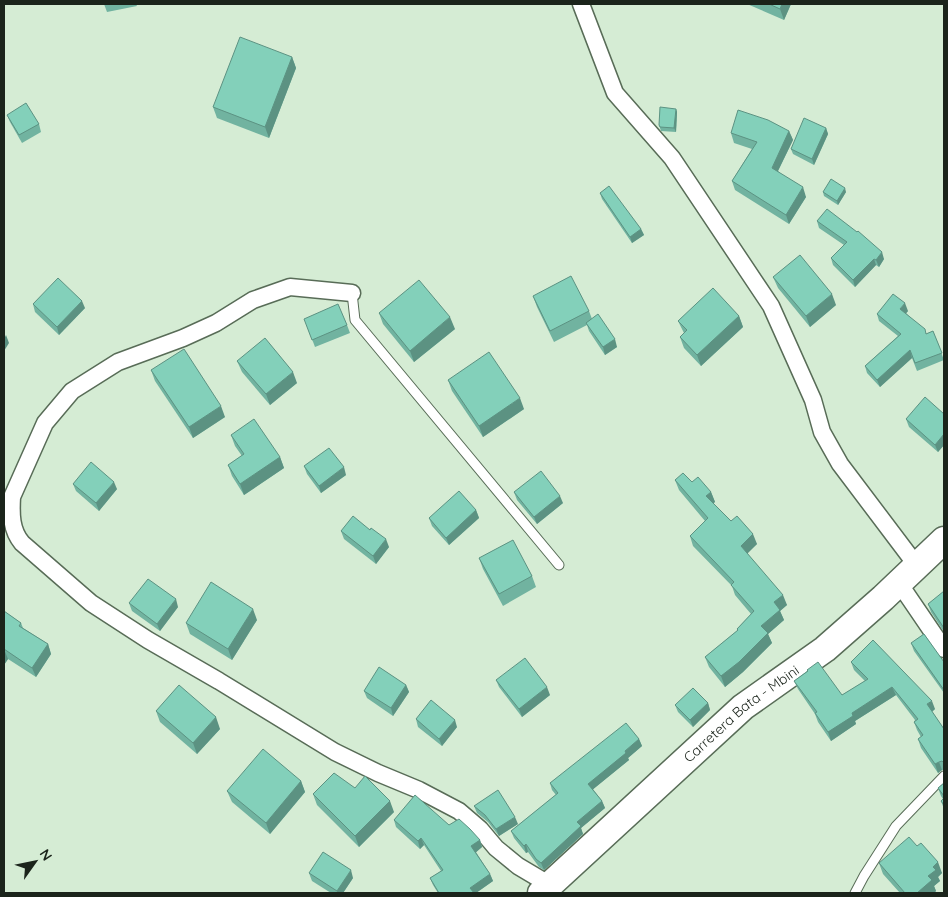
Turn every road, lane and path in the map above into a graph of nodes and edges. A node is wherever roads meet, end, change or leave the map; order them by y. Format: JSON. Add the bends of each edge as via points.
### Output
{"nodes":[{"id":1,"x":581,"y":4,"type":"edge"},
{"id":2,"x":352,"y":293,"type":"joint"},
{"id":3,"x":8,"y":532,"type":"edge"},
{"id":4,"x":944,"y":540,"type":"edge"},
{"id":5,"x":559,"y":565,"type":"dead end"},
{"id":6,"x":908,"y":574,"type":"junction"},
{"id":7,"x":944,"y":649,"type":"edge"},
{"id":8,"x":944,"y":776,"type":"edge"},
{"id":9,"x":545,"y":889,"type":"edge"},
{"id":10,"x":855,"y":893,"type":"edge"}],
"edges":[{"from":1,"to":6,"type":"street","via":[[615,93],[672,158],[771,306],[813,400],[822,432]]},
{"from":2,"to":3,"type":"street","via":[[290,288],[253,300],[208,327],[118,362],[72,391],[45,423],[12,497]]},
{"from":2,"to":5,"type":"lane","via":[[355,320]]},
{"from":3,"to":9,"type":"street","via":[[16,535],[91,603],[148,640],[335,752],[459,810],[496,848]]},
{"from":4,"to":6,"type":"main road","name":"Carretera Bata - Mbini"},
{"from":6,"to":7,"type":"street"},
{"from":6,"to":9,"type":"main road","name":"Carretera Bata - Mbini","via":[[825,649],[743,707]]},
{"from":8,"to":10,"type":"lane","via":[[896,826]]}]}
